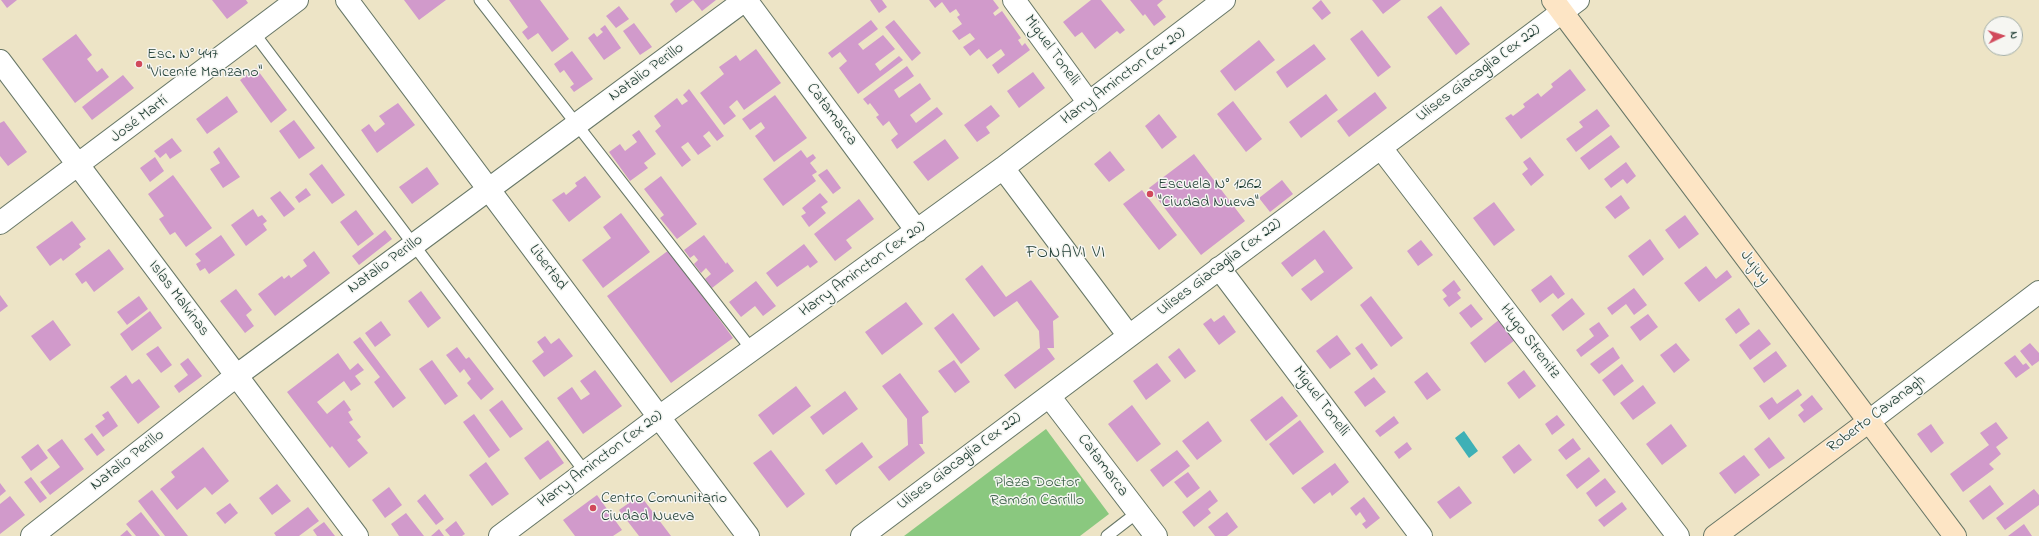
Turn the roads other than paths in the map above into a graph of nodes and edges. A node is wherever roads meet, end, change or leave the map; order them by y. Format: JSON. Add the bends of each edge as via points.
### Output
{"nodes":[{"id":1,"x":297,"y":0,"type":"edge"},
{"id":2,"x":347,"y":0,"type":"edge"},
{"id":3,"x":480,"y":0,"type":"edge"},
{"id":4,"x":745,"y":0,"type":"edge"},
{"id":5,"x":1014,"y":0,"type":"edge"},
{"id":6,"x":1224,"y":0,"type":"edge"},
{"id":7,"x":1564,"y":4,"type":"edge"},
{"id":8,"x":254,"y":32,"type":"junction"},
{"id":9,"x":0,"y":61,"type":"edge"},
{"id":10,"x":1089,"y":103,"type":"junction"},
{"id":11,"x":577,"y":124,"type":"junction"},
{"id":12,"x":1381,"y":148,"type":"junction"},
{"id":13,"x":79,"y":166,"type":"junction"},
{"id":14,"x":1003,"y":168,"type":"junction"},
{"id":15,"x":488,"y":190,"type":"junction"},
{"id":16,"x":0,"y":223,"type":"edge"},
{"id":17,"x":917,"y":231,"type":"junction"},
{"id":18,"x":414,"y":245,"type":"junction"},
{"id":19,"x":1220,"y":268,"type":"junction"},
{"id":20,"x":2039,"y":292,"type":"edge"},
{"id":21,"x":1129,"y":336,"type":"junction"},
{"id":22,"x":752,"y":350,"type":"junction"},
{"id":23,"x":236,"y":376,"type":"junction"},
{"id":24,"x":1049,"y":396,"type":"junction"},
{"id":25,"x":659,"y":417,"type":"junction"},
{"id":26,"x":1868,"y":422,"type":"junction"},
{"id":27,"x":585,"y":472,"type":"junction"},
{"id":28,"x":1138,"y":512,"type":"junction"},
{"id":29,"x":32,"y":536,"type":"edge"},
{"id":30,"x":357,"y":536,"type":"edge"},
{"id":31,"x":500,"y":536,"type":"edge"},
{"id":32,"x":748,"y":536,"type":"edge"},
{"id":33,"x":862,"y":536,"type":"edge"},
{"id":34,"x":1107,"y":536,"type":"edge"},
{"id":35,"x":1156,"y":536,"type":"edge"},
{"id":36,"x":1421,"y":536,"type":"edge"},
{"id":37,"x":1678,"y":536,"type":"edge"},
{"id":38,"x":1715,"y":536,"type":"edge"},
{"id":39,"x":1955,"y":536,"type":"edge"}],
"edges":[{"from":1,"to":8,"type":"street","name":"José Martí"},
{"from":2,"to":15,"type":"street","name":"Libertad"},
{"from":3,"to":11,"type":"lane"},
{"from":4,"to":11,"type":"street","name":"Natalio Perillo"},
{"from":4,"to":17,"type":"street","name":"Catamarca"},
{"from":5,"to":10,"type":"street","name":"Miguel Tonelli"},
{"from":6,"to":10,"type":"street","name":"Harry Amincton (ex 20)"},
{"from":7,"to":12,"type":"street","name":"Ulises Giacaglia (ex 22)"},
{"from":7,"to":26,"type":"main road","name":"Jujuy"},
{"from":8,"to":13,"type":"street","name":"José Martí"},
{"from":8,"to":18,"type":"lane"},
{"from":9,"to":13,"type":"street","name":"Islas Malvinas"},
{"from":10,"to":14,"type":"street","name":"Harry Amincton (ex 20)"},
{"from":11,"to":15,"type":"street","name":"Natalio Perillo"},
{"from":11,"to":22,"type":"lane"},
{"from":12,"to":19,"type":"street","name":"Ulises Giacaglia (ex 22)"},
{"from":12,"to":37,"type":"street","name":"Hugo Strenitz"},
{"from":13,"to":16,"type":"street","name":"José Martí"},
{"from":13,"to":23,"type":"street","name":"Islas Malvinas"},
{"from":14,"to":17,"type":"street","name":"Harry Amincton (ex 20)"},
{"from":14,"to":21,"type":"street"},
{"from":15,"to":18,"type":"street","name":"Natalio Perillo"},
{"from":15,"to":25,"type":"street","name":"Libertad"},
{"from":17,"to":22,"type":"street","name":"Harry Amincton (ex 20)"},
{"from":18,"to":23,"type":"street","name":"Natalio Perillo"},
{"from":18,"to":27,"type":"lane"},
{"from":19,"to":21,"type":"street","name":"Ulises Giacaglia (ex 22)"},
{"from":19,"to":36,"type":"street","name":"Miguel Tonelli"},
{"from":20,"to":26,"type":"street","name":"Roberto Cavanagh"},
{"from":21,"to":24,"type":"street","name":"Ulises Giacaglia (ex 22)"},
{"from":22,"to":25,"type":"street","name":"Harry Amincton (ex 20)"},
{"from":23,"to":29,"type":"street","name":"Natalio Perillo"},
{"from":23,"to":30,"type":"street","name":"Islas Malvinas"},
{"from":24,"to":28,"type":"street","name":"Catamarca"},
{"from":24,"to":33,"type":"street","name":"Ulises Giacaglia (ex 22)"},
{"from":25,"to":27,"type":"street","name":"Harry Amincton (ex 20)"},
{"from":25,"to":32,"type":"street","name":"Libertad"},
{"from":26,"to":38,"type":"main road","name":"Roberto Cavanagh"},
{"from":26,"to":39,"type":"main road","name":"Jujuy"},
{"from":27,"to":31,"type":"street","name":"Harry Amincton (ex 20)"},
{"from":28,"to":34,"type":"lane"},
{"from":28,"to":35,"type":"street","name":"Catamarca"}]}
